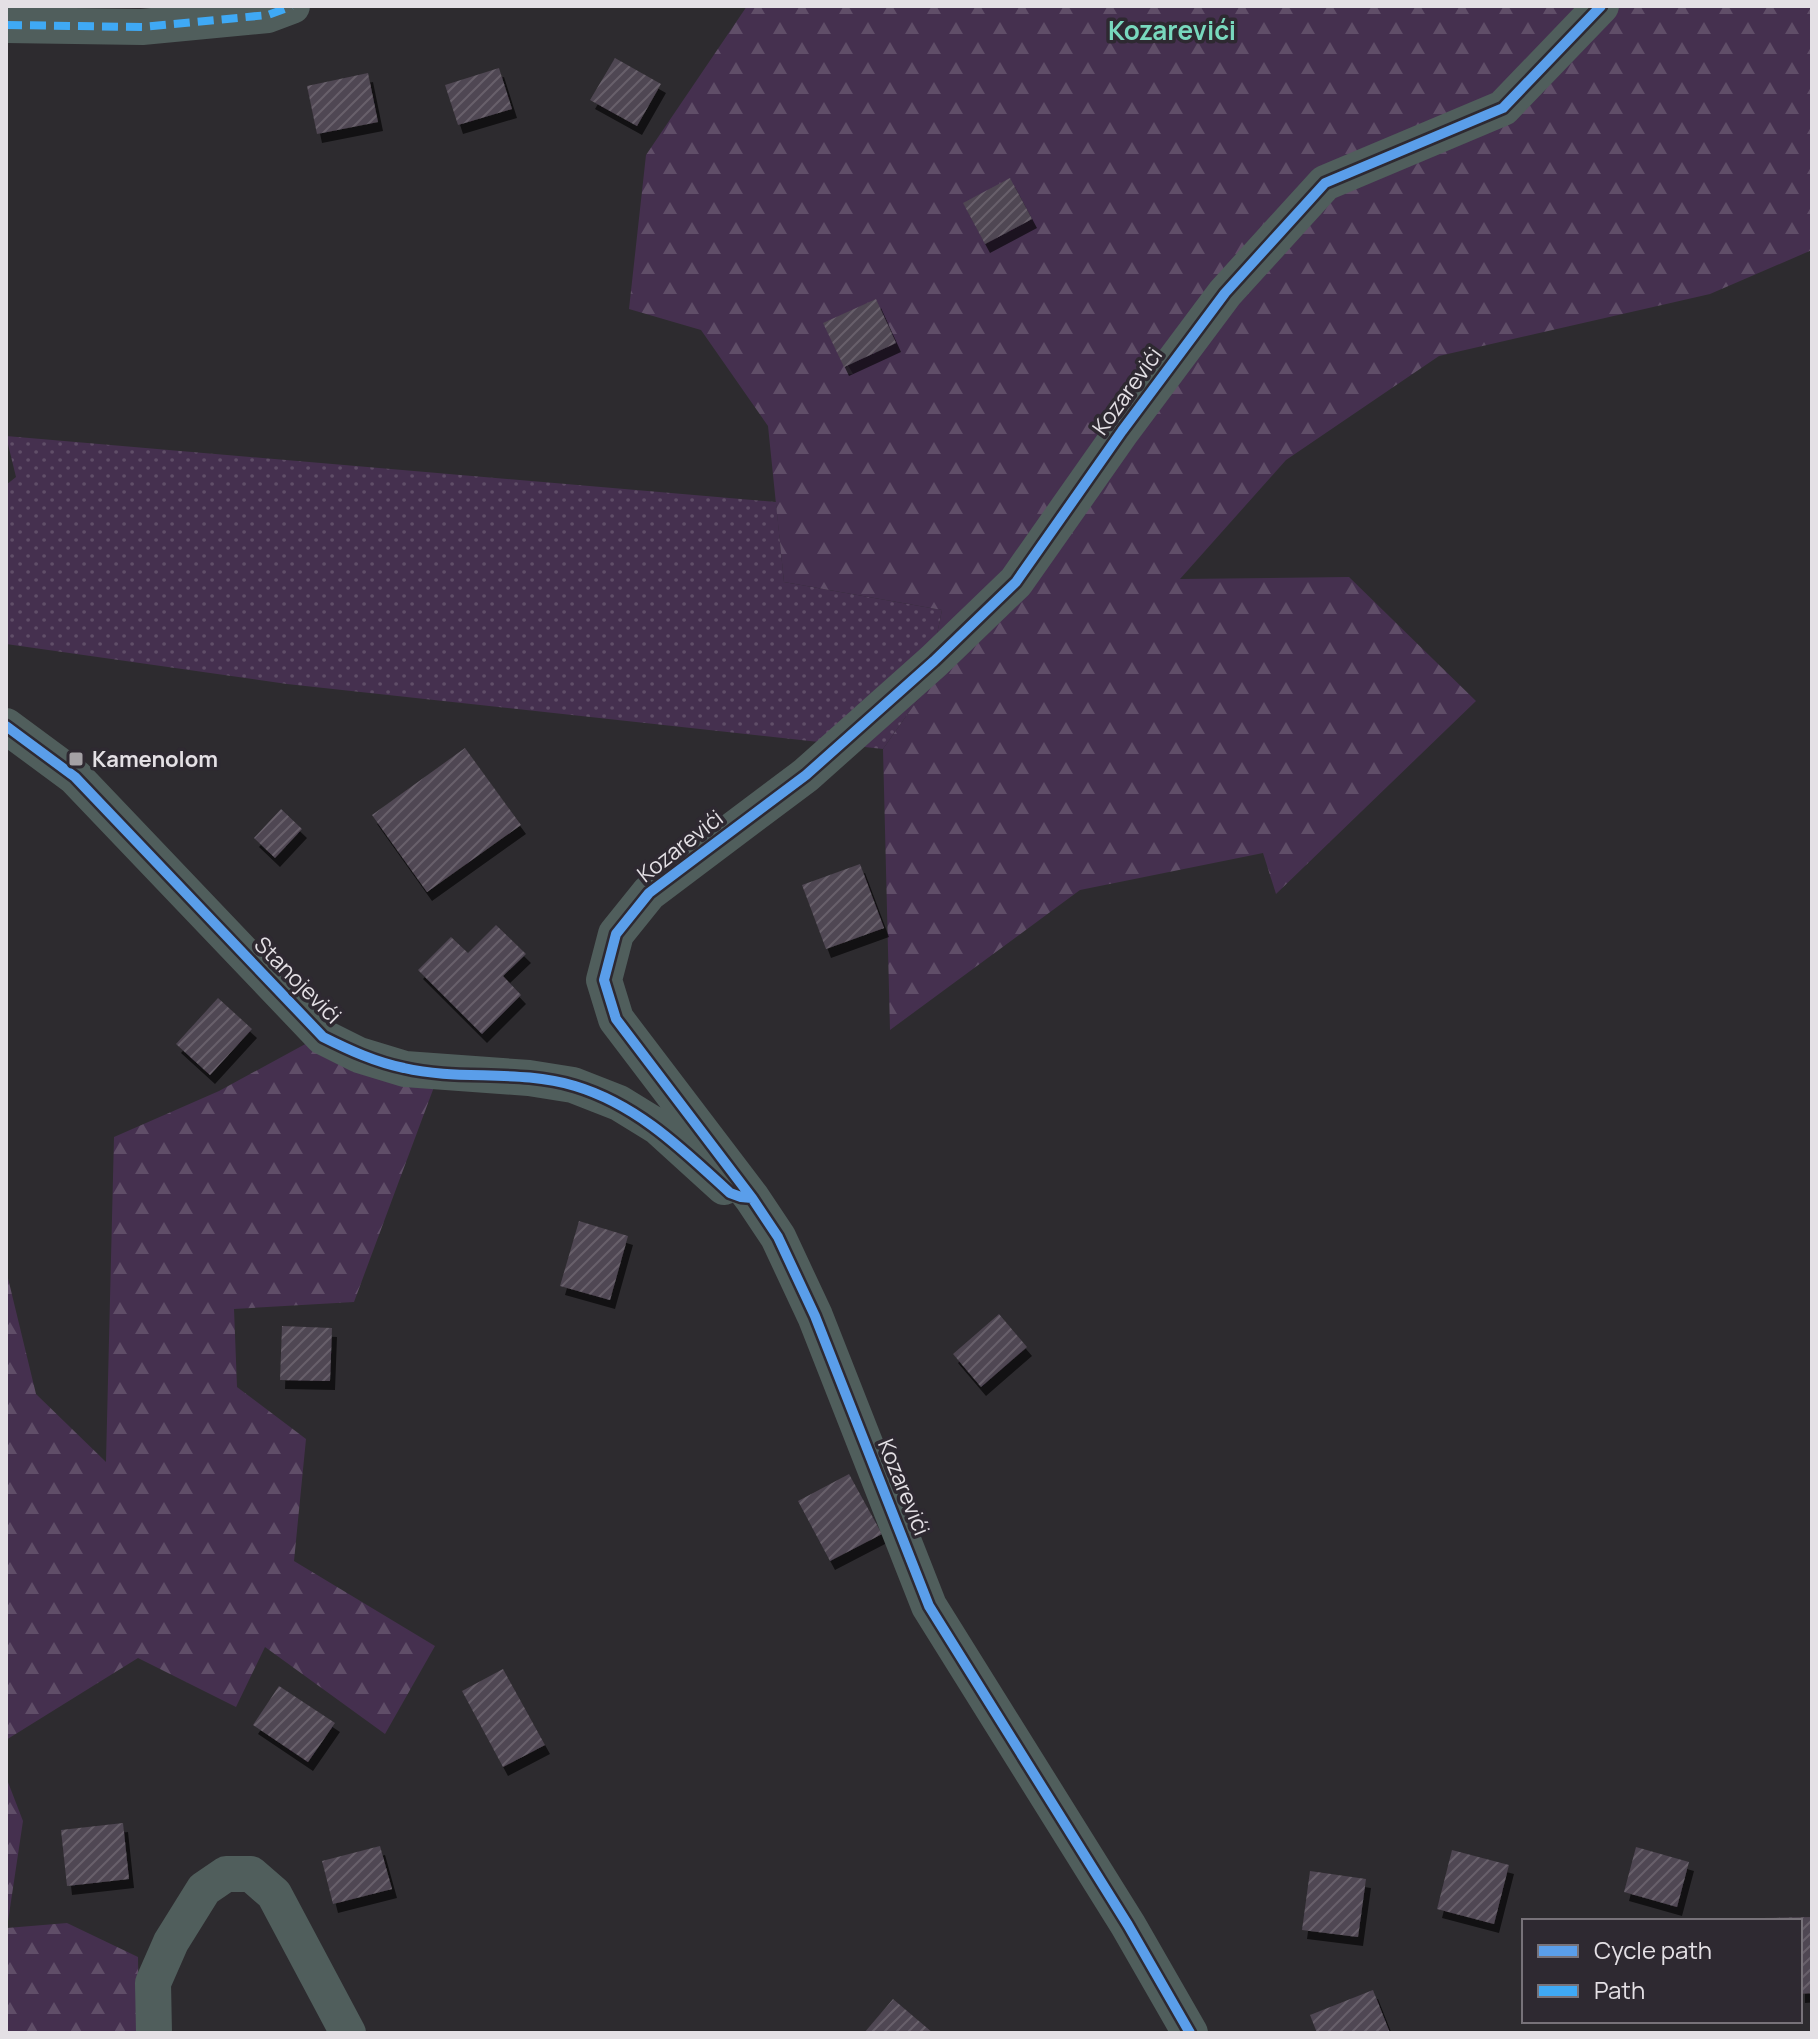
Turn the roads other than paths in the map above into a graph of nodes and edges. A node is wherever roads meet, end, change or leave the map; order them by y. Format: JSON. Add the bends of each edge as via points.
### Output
{"nodes":[{"id":1,"x":292,"y":6,"type":"edge"},
{"id":2,"x":1601,"y":6,"type":"edge"},
{"id":3,"x":6,"y":25,"type":"edge"},
{"id":4,"x":6,"y":726,"type":"edge"},
{"id":5,"x":752,"y":1198,"type":"junction"},
{"id":6,"x":154,"y":2033,"type":"edge"},
{"id":7,"x":348,"y":2033,"type":"edge"},
{"id":8,"x":1190,"y":2033,"type":"edge"}],
"edges":[{"from":1,"to":3,"type":"street","via":[[268,15],[142,27]]},
{"from":2,"to":5,"type":"street","name":"Kozarevići","via":[[1503,108],[1325,183],[1225,293],[1016,582],[806,775],[649,893],[616,934],[604,980],[616,1019]]},
{"from":4,"to":5,"type":"street","name":"Stanojevići","via":[[75,777],[323,1037],[405,1069],[573,1085],[619,1103],[658,1127],[730,1193]]},
{"from":5,"to":8,"type":"street","name":"Kozarevići","via":[[778,1237],[815,1316],[929,1606]]},
{"from":6,"to":7,"type":"street","via":[[153,1983],[171,1942],[204,1889],[226,1874],[251,1874],[274,1894]]}]}
